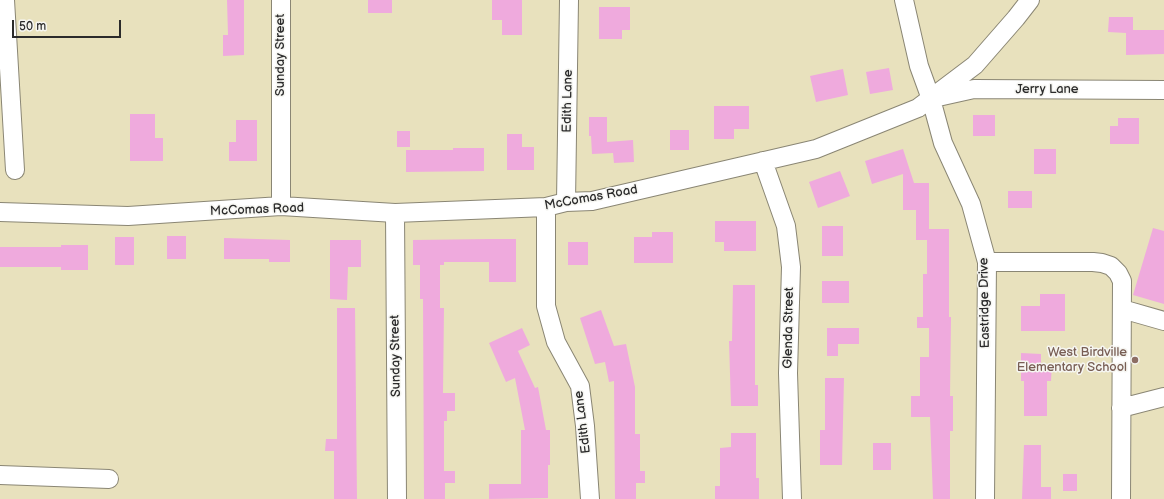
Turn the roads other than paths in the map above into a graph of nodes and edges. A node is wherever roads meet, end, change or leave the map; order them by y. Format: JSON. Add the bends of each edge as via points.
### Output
{"nodes":[{"id":1,"x":5,"y":0,"type":"edge"},
{"id":2,"x":281,"y":0,"type":"edge"},
{"id":3,"x":569,"y":0,"type":"edge"},
{"id":4,"x":904,"y":0,"type":"edge"},
{"id":5,"x":1030,"y":0,"type":"edge"},
{"id":6,"x":1164,"y":90,"type":"edge"},
{"id":7,"x":931,"y":99,"type":"junction"},
{"id":8,"x":763,"y":161,"type":"junction"},
{"id":9,"x":15,"y":170,"type":"dead end"},
{"id":10,"x":566,"y":202,"type":"junction"},
{"id":11,"x":281,"y":206,"type":"junction"},
{"id":12,"x":546,"y":207,"type":"junction"},
{"id":13,"x":0,"y":212,"type":"edge"},
{"id":14,"x":395,"y":213,"type":"junction"},
{"id":15,"x":986,"y":262,"type":"junction"},
{"id":16,"x":1122,"y":309,"type":"junction"},
{"id":17,"x":1164,"y":321,"type":"edge"},
{"id":18,"x":1164,"y":397,"type":"edge"},
{"id":19,"x":1121,"y":408,"type":"junction"},
{"id":20,"x":0,"y":475,"type":"edge"},
{"id":21,"x":109,"y":478,"type":"dead end"},
{"id":22,"x":397,"y":499,"type":"edge"},
{"id":23,"x":590,"y":499,"type":"edge"},
{"id":24,"x":792,"y":499,"type":"edge"},
{"id":25,"x":985,"y":499,"type":"edge"},
{"id":26,"x":1121,"y":499,"type":"edge"}],
"edges":[{"from":1,"to":9,"type":"street"},
{"from":2,"to":11,"type":"street","name":"Sunday Street"},
{"from":3,"to":10,"type":"street","name":"Edith Lane"},
{"from":4,"to":7,"type":"street","name":"Eastridge Drive","via":[[919,66]]},
{"from":5,"to":7,"type":"street","name":"McComas Road","via":[[975,65]]},
{"from":6,"to":7,"type":"street","name":"Jerry Lane","via":[[974,89]]},
{"from":7,"to":8,"type":"street","name":"McComas Road","via":[[918,108],[816,149]]},
{"from":7,"to":15,"type":"street","name":"Eastridge Drive","via":[[943,143],[971,204]]},
{"from":8,"to":10,"type":"street","name":"McComas Road","via":[[592,201]]},
{"from":8,"to":24,"type":"street","name":"Glenda Street","via":[[786,226],[790,267],[788,373]]},
{"from":10,"to":12,"type":"street","name":"McComas Road"},
{"from":11,"to":13,"type":"street","name":"McComas Road","via":[[128,216]]},
{"from":11,"to":14,"type":"street","name":"McComas Road"},
{"from":12,"to":14,"type":"street","name":"McComas Road"},
{"from":12,"to":23,"type":"street","name":"Edith Lane","via":[[546,306],[556,342],[580,386]]},
{"from":14,"to":22,"type":"street","name":"Sunday Street"},
{"from":15,"to":16,"type":"street","via":[[1102,263],[1111,266],[1122,281]]},
{"from":15,"to":25,"type":"street","name":"Eastridge Drive"},
{"from":16,"to":17,"type":"street"},
{"from":16,"to":19,"type":"street"},
{"from":18,"to":19,"type":"street"},
{"from":19,"to":26,"type":"street"},
{"from":20,"to":21,"type":"street"}]}
